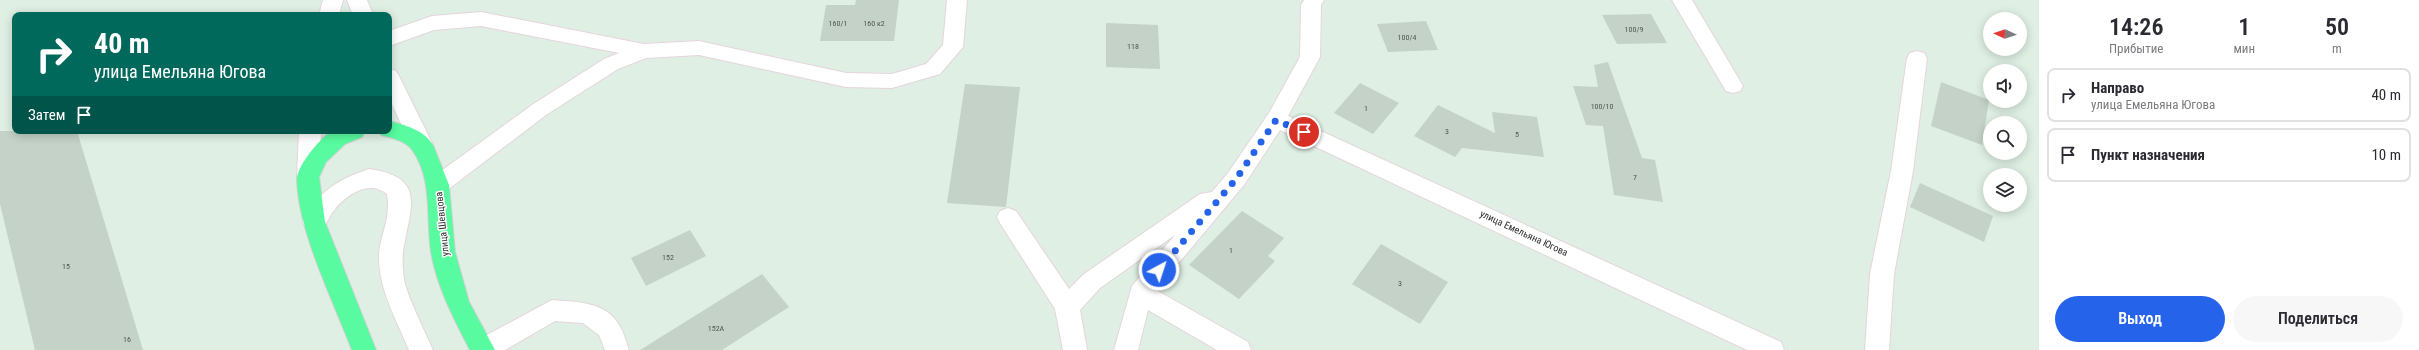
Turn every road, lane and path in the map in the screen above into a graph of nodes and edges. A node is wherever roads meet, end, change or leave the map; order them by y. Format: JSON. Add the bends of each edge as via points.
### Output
{"nodes":[{"id":1,"x":333,"y":0,"type":"edge"},
{"id":2,"x":357,"y":0,"type":"edge"},
{"id":3,"x":957,"y":0,"type":"edge"},
{"id":4,"x":1682,"y":0,"type":"edge"},
{"id":5,"x":1312,"y":2,"type":"edge"},
{"id":6,"x":330,"y":12,"type":"edge"},
{"id":7,"x":362,"y":12,"type":"edge"},
{"id":8,"x":392,"y":38,"type":"edge"},
{"id":9,"x":644,"y":51,"type":"junction"},
{"id":10,"x":1917,"y":58,"type":"dead end"},
{"id":11,"x":392,"y":82,"type":"edge"},
{"id":12,"x":1733,"y":86,"type":"dead end"},
{"id":13,"x":1276,"y":120,"type":"junction"},
{"id":14,"x":392,"y":130,"type":"edge"},
{"id":15,"x":310,"y":134,"type":"edge"},
{"id":16,"x":347,"y":134,"type":"edge"},
{"id":17,"x":422,"y":145,"type":"junction"},
{"id":18,"x":308,"y":177,"type":"junction"},
{"id":19,"x":1236,"y":179,"type":"junction"},
{"id":20,"x":438,"y":185,"type":"junction"},
{"id":21,"x":1008,"y":216,"type":"dead end"},
{"id":22,"x":314,"y":222,"type":"junction"},
{"id":23,"x":1140,"y":293,"type":"junction"},
{"id":24,"x":1067,"y":307,"type":"junction"},
{"id":25,"x":364,"y":350,"type":"edge"},
{"id":26,"x":421,"y":350,"type":"edge"},
{"id":27,"x":483,"y":350,"type":"edge"},
{"id":28,"x":617,"y":350,"type":"edge"},
{"id":29,"x":1075,"y":350,"type":"edge"},
{"id":30,"x":1126,"y":350,"type":"edge"},
{"id":31,"x":1239,"y":350,"type":"edge"},
{"id":32,"x":1772,"y":350,"type":"edge"},
{"id":33,"x":1877,"y":350,"type":"edge"}],
"edges":[{"from":1,"to":6,"type":"street"},
{"from":2,"to":7,"type":"street"},
{"from":3,"to":9,"type":"street","via":[[953,47],[933,69],[892,81],[846,80],[699,48]]},
{"from":4,"to":12,"type":"street"},
{"from":5,"to":13,"type":"street","via":[[1310,57]]},
{"from":8,"to":9,"type":"street","via":[[432,23],[481,19]]},
{"from":9,"to":20,"type":"street","via":[[604,68],[539,110]]},
{"from":10,"to":33,"type":"street","via":[[1902,171],[1882,274]]},
{"from":11,"to":17,"type":"street","name":"улица Шевцова"},
{"from":13,"to":19,"type":"street"},
{"from":13,"to":32,"type":"street","name":"улица Емельяна Югова","via":[[1529,235]]},
{"from":14,"to":17,"type":"main road","via":[[404,133]]},
{"from":15,"to":18,"type":"street"},
{"from":16,"to":18,"type":"main road","via":[[337,138],[318,157]]},
{"from":17,"to":20,"type":"main road","name":"улица Шевцова"},
{"from":18,"to":22,"type":"main road"},
{"from":19,"to":23,"type":"street"},
{"from":19,"to":24,"type":"street","via":[[1092,281]]},
{"from":20,"to":27,"type":"main road","name":"улица Шевцова","via":[[443,252],[458,304]]},
{"from":21,"to":24,"type":"street"},
{"from":22,"to":25,"type":"main road"},
{"from":22,"to":26,"type":"street","via":[[327,202],[349,185],[369,178],[385,180],[398,190],[401,210],[391,253],[392,281]]},
{"from":23,"to":30,"type":"street"},
{"from":23,"to":31,"type":"street"},
{"from":24,"to":29,"type":"street"},
{"from":27,"to":28,"type":"street","via":[[552,310],[588,313],[608,328]]}]}
